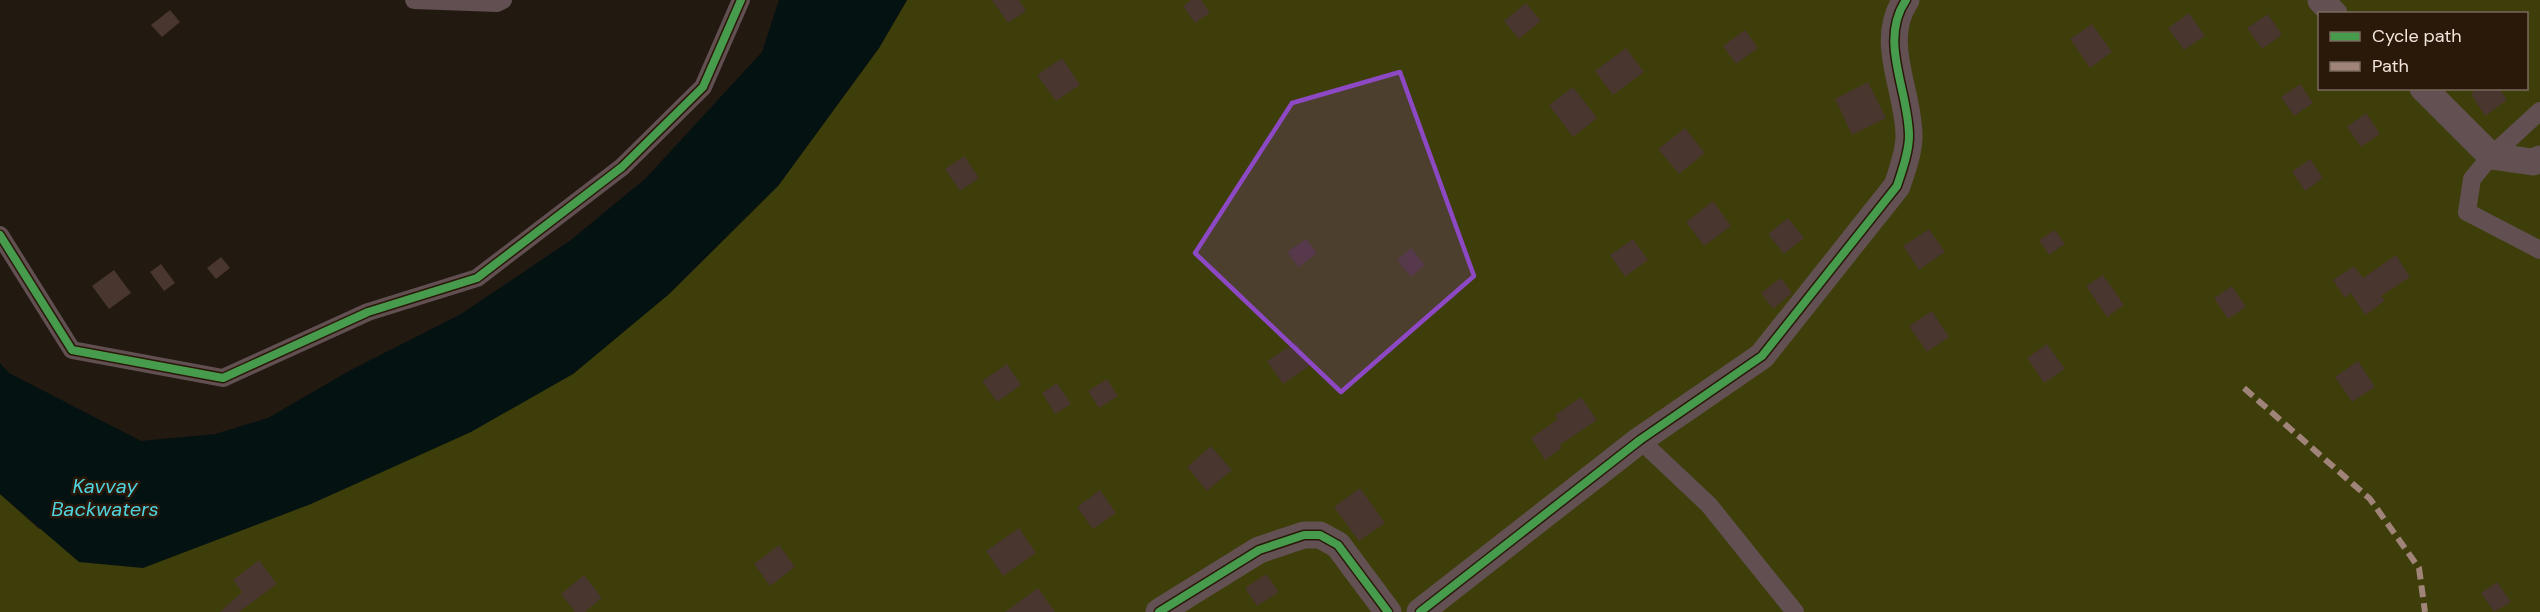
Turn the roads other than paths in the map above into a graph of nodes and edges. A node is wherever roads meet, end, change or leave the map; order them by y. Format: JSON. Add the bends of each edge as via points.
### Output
{"nodes":[{"id":1,"x":414,"y":0,"type":"edge"},
{"id":2,"x":503,"y":0,"type":"edge"},
{"id":3,"x":741,"y":0,"type":"edge"},
{"id":4,"x":1906,"y":0,"type":"edge"},
{"id":5,"x":2321,"y":0,"type":"edge"},
{"id":6,"x":2332,"y":12,"type":"edge"},
{"id":7,"x":2425,"y":90,"type":"edge"},
{"id":8,"x":2540,"y":111,"type":"edge"},
{"id":9,"x":2491,"y":156,"type":"junction"},
{"id":10,"x":2540,"y":159,"type":"edge"},
{"id":11,"x":0,"y":235,"type":"edge"},
{"id":12,"x":2540,"y":250,"type":"edge"},
{"id":13,"x":1640,"y":440,"type":"junction"},
{"id":14,"x":1160,"y":612,"type":"edge"},
{"id":15,"x":1388,"y":612,"type":"edge"},
{"id":16,"x":1420,"y":612,"type":"edge"},
{"id":17,"x":1795,"y":612,"type":"edge"}],
"edges":[{"from":1,"to":2,"type":"street"},
{"from":3,"to":11,"type":"street","via":[[704,87],[622,167],[477,278],[368,312],[223,378],[72,350]]},
{"from":4,"to":13,"type":"street","via":[[1893,32],[1909,136],[1897,186],[1762,356]]},
{"from":5,"to":6,"type":"street"},
{"from":7,"to":9,"type":"street"},
{"from":8,"to":9,"type":"street"},
{"from":9,"to":10,"type":"street","via":[[2533,162]]},
{"from":9,"to":12,"type":"street","via":[[2472,180],[2467,212]]},
{"from":13,"to":16,"type":"street"},
{"from":13,"to":17,"type":"street","via":[[1709,506]]},
{"from":14,"to":15,"type":"street","via":[[1259,550],[1304,535],[1320,535],[1338,545]]}]}
